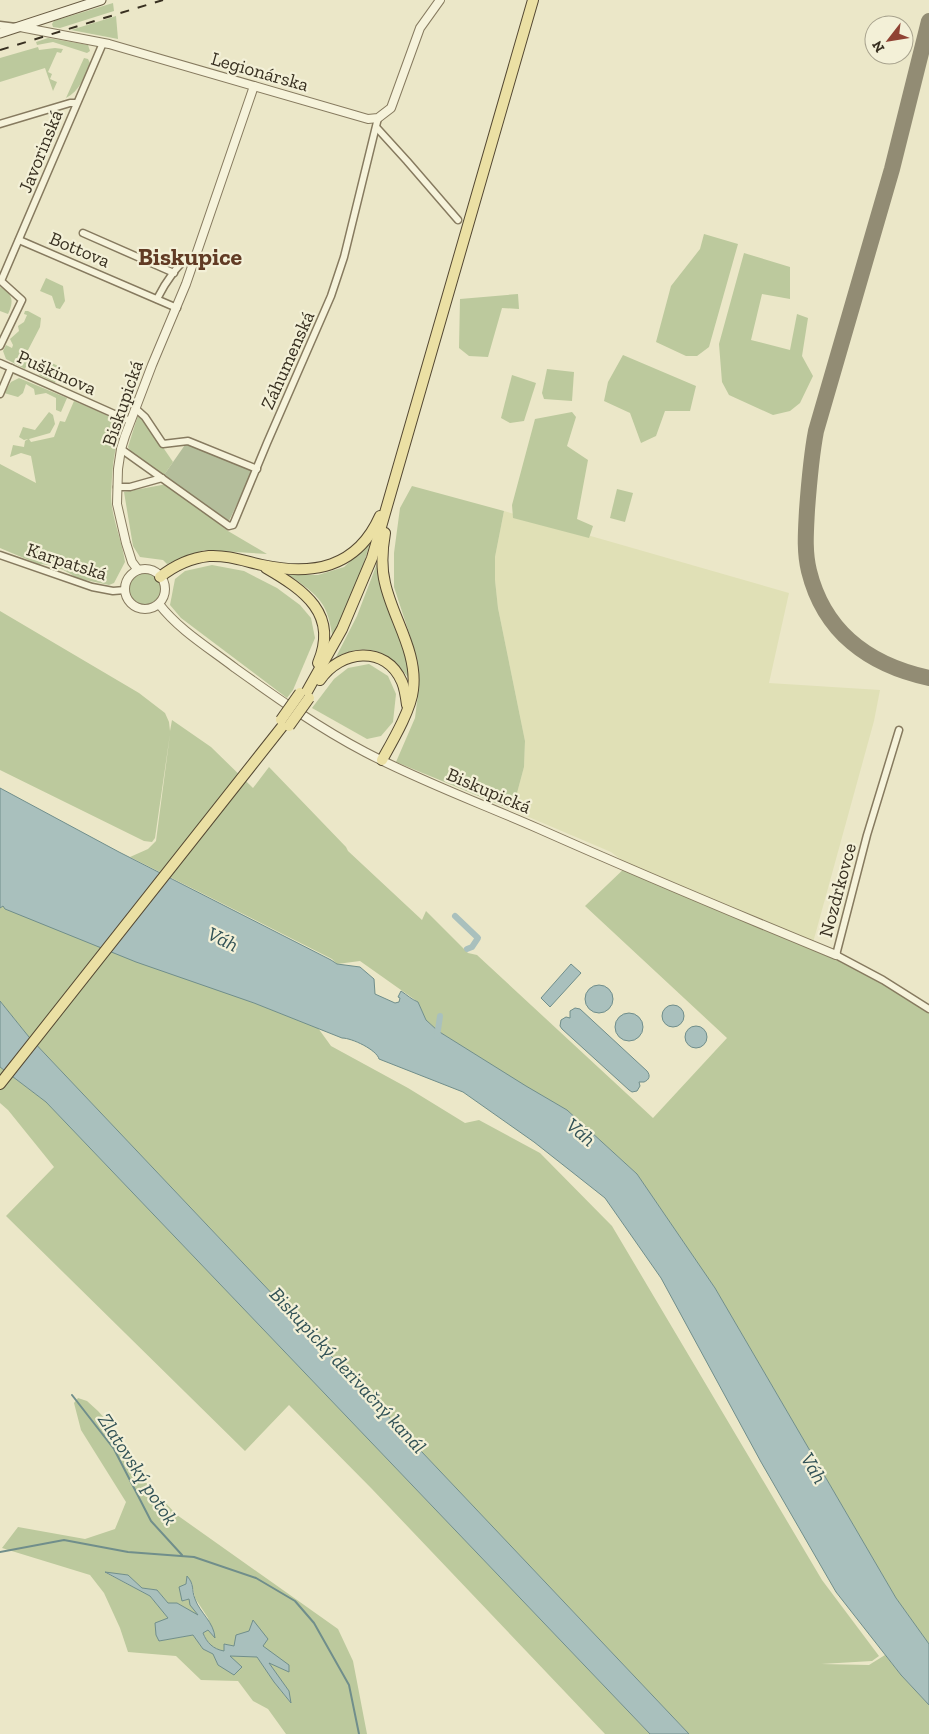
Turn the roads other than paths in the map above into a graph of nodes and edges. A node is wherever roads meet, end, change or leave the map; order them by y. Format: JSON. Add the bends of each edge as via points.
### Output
{"nodes":[{"id":1,"x":100,"y":0,"type":"edge"},
{"id":2,"x":440,"y":0,"type":"edge"},
{"id":3,"x":533,"y":0,"type":"edge"},
{"id":4,"x":57,"y":15,"type":"junction"},
{"id":5,"x":0,"y":25,"type":"edge"},
{"id":6,"x":20,"y":27,"type":"junction"},
{"id":7,"x":0,"y":33,"type":"edge"},
{"id":8,"x":61,"y":34,"type":"junction"},
{"id":9,"x":103,"y":43,"type":"junction"},
{"id":10,"x":254,"y":86,"type":"junction"},
{"id":11,"x":76,"y":103,"type":"junction"},
{"id":12,"x":378,"y":118,"type":"junction"},
{"id":13,"x":0,"y":124,"type":"edge"},
{"id":14,"x":376,"y":128,"type":"junction"},
{"id":15,"x":458,"y":220,"type":"dead end"},
{"id":16,"x":84,"y":233,"type":"dead end"},
{"id":17,"x":19,"y":240,"type":"junction"},
{"id":18,"x":460,"y":252,"type":"junction"},
{"id":19,"x":195,"y":256,"type":"junction"},
{"id":20,"x":174,"y":272,"type":"junction"},
{"id":21,"x":1,"y":281,"type":"edge"},
{"id":22,"x":157,"y":299,"type":"junction"},
{"id":23,"x":176,"y":308,"type":"junction"},
{"id":24,"x":0,"y":346,"type":"edge"},
{"id":25,"x":0,"y":363,"type":"edge"},
{"id":26,"x":12,"y":368,"type":"junction"},
{"id":27,"x":0,"y":394,"type":"edge"},
{"id":28,"x":419,"y":399,"type":"junction"},
{"id":29,"x":135,"y":408,"type":"junction"},
{"id":30,"x":130,"y":421,"type":"junction"},
{"id":31,"x":121,"y":449,"type":"junction"},
{"id":32,"x":257,"y":469,"type":"junction"},
{"id":33,"x":162,"y":478,"type":"junction"},
{"id":34,"x":117,"y":487,"type":"junction"},
{"id":35,"x":0,"y":555,"type":"edge"},
{"id":36,"x":261,"y":565,"type":"junction"},
{"id":37,"x":138,"y":570,"type":"junction"},
{"id":38,"x":160,"y":577,"type":"junction"},
{"id":39,"x":125,"y":590,"type":"junction"},
{"id":40,"x":159,"y":604,"type":"junction"},
{"id":41,"x":304,"y":695,"type":"junction"},
{"id":42,"x":407,"y":709,"type":"junction"},
{"id":43,"x":900,"y":730,"type":"dead end"},
{"id":44,"x":258,"y":757,"type":"junction"},
{"id":45,"x":382,"y":760,"type":"junction"},
{"id":46,"x":150,"y":894,"type":"junction"},
{"id":47,"x":836,"y":955,"type":"junction"},
{"id":48,"x":929,"y":1010,"type":"edge"},
{"id":49,"x":0,"y":1084,"type":"edge"}],
"edges":[{"from":1,"to":4,"type":"main road"},
{"from":2,"to":12,"type":"street","via":[[420,28],[391,108]]},
{"from":3,"to":18,"type":"main road"},
{"from":4,"to":6,"type":"main road"},
{"from":4,"to":8,"type":"street","via":[[48,28]]},
{"from":5,"to":6,"type":"street","name":"Legionárska"},
{"from":6,"to":7,"type":"main road"},
{"from":6,"to":8,"type":"street","name":"Legionárska"},
{"from":8,"to":9,"type":"street","name":"Legionárska"},
{"from":9,"to":10,"type":"street","name":"Legionárska"},
{"from":9,"to":11,"type":"street","name":"Javorinská"},
{"from":10,"to":12,"type":"street","name":"Legionárska","via":[[368,119]]},
{"from":10,"to":19,"type":"street","name":"Biskupická"},
{"from":11,"to":13,"type":"street"},
{"from":11,"to":17,"type":"street","name":"Javorinská"},
{"from":12,"to":14,"type":"street","name":"Záhumenská"},
{"from":14,"to":15,"type":"street"},
{"from":14,"to":32,"type":"street","name":"Záhumenská","via":[[331,296]]},
{"from":16,"to":20,"type":"street"},
{"from":17,"to":21,"type":"street","name":"Javorinská"},
{"from":17,"to":22,"type":"street","name":"Bottova"},
{"from":18,"to":28,"type":"main road"},
{"from":18,"to":42,"type":"main road","via":[[445,325],[383,545],[383,571],[411,656],[414,681]]},
{"from":19,"to":20,"type":"street","via":[[189,257]]},
{"from":19,"to":23,"type":"street","name":"Biskupická"},
{"from":20,"to":22,"type":"street"},
{"from":21,"to":24,"type":"street","name":"Javorinská","via":[[22,300]]},
{"from":22,"to":23,"type":"street"},
{"from":23,"to":29,"type":"street","name":"Biskupická"},
{"from":25,"to":26,"type":"street","name":"Puškinova"},
{"from":26,"to":27,"type":"street"},
{"from":26,"to":30,"type":"street","name":"Puškinova"},
{"from":28,"to":36,"type":"main road","via":[[400,446],[381,513],[370,535],[355,552],[319,569]]},
{"from":28,"to":41,"type":"main road","via":[[362,585],[342,630]]},
{"from":29,"to":30,"type":"street","name":"Biskupická"},
{"from":29,"to":32,"type":"street","via":[[163,444],[188,441]]},
{"from":30,"to":31,"type":"street","name":"Biskupická"},
{"from":31,"to":33,"type":"street","name":"Záhumenská"},
{"from":31,"to":34,"type":"street","name":"Biskupická"},
{"from":32,"to":33,"type":"street","name":"Záhumenská","via":[[234,525],[229,526]]},
{"from":33,"to":34,"type":"street","via":[[130,487]]},
{"from":34,"to":37,"type":"street","name":"Biskupická","via":[[122,530],[132,562]]},
{"from":35,"to":39,"type":"street","name":"Karpatská","via":[[92,587],[113,592]]},
{"from":36,"to":38,"type":"main road","via":[[236,558],[210,556],[188,560]]},
{"from":36,"to":41,"type":"main road","via":[[303,592],[321,617],[325,636],[322,655]]},
{"from":37,"to":38,"type":"street","via":[[149,570]]},
{"from":37,"to":39,"type":"street","via":[[129,577]]},
{"from":38,"to":40,"type":"street","via":[[165,591]]},
{"from":39,"to":40,"type":"street","via":[[128,599],[137,607],[148,609]]},
{"from":40,"to":45,"type":"street","name":"Biskupická","via":[[198,640],[286,704]]},
{"from":41,"to":42,"type":"main road","via":[[340,661],[351,656],[370,656],[389,664],[396,671],[406,692]]},
{"from":41,"to":44,"type":"main road"},
{"from":42,"to":45,"type":"main road"},
{"from":43,"to":47,"type":"street","name":"Nozdrkovce","via":[[867,835]]},
{"from":44,"to":46,"type":"main road"},
{"from":44,"to":46,"type":"main road","via":[[174,856]]},
{"from":45,"to":47,"type":"street","name":"Biskupická"},
{"from":46,"to":49,"type":"main road"},
{"from":47,"to":48,"type":"street","name":"Nozdrkovce"}]}
